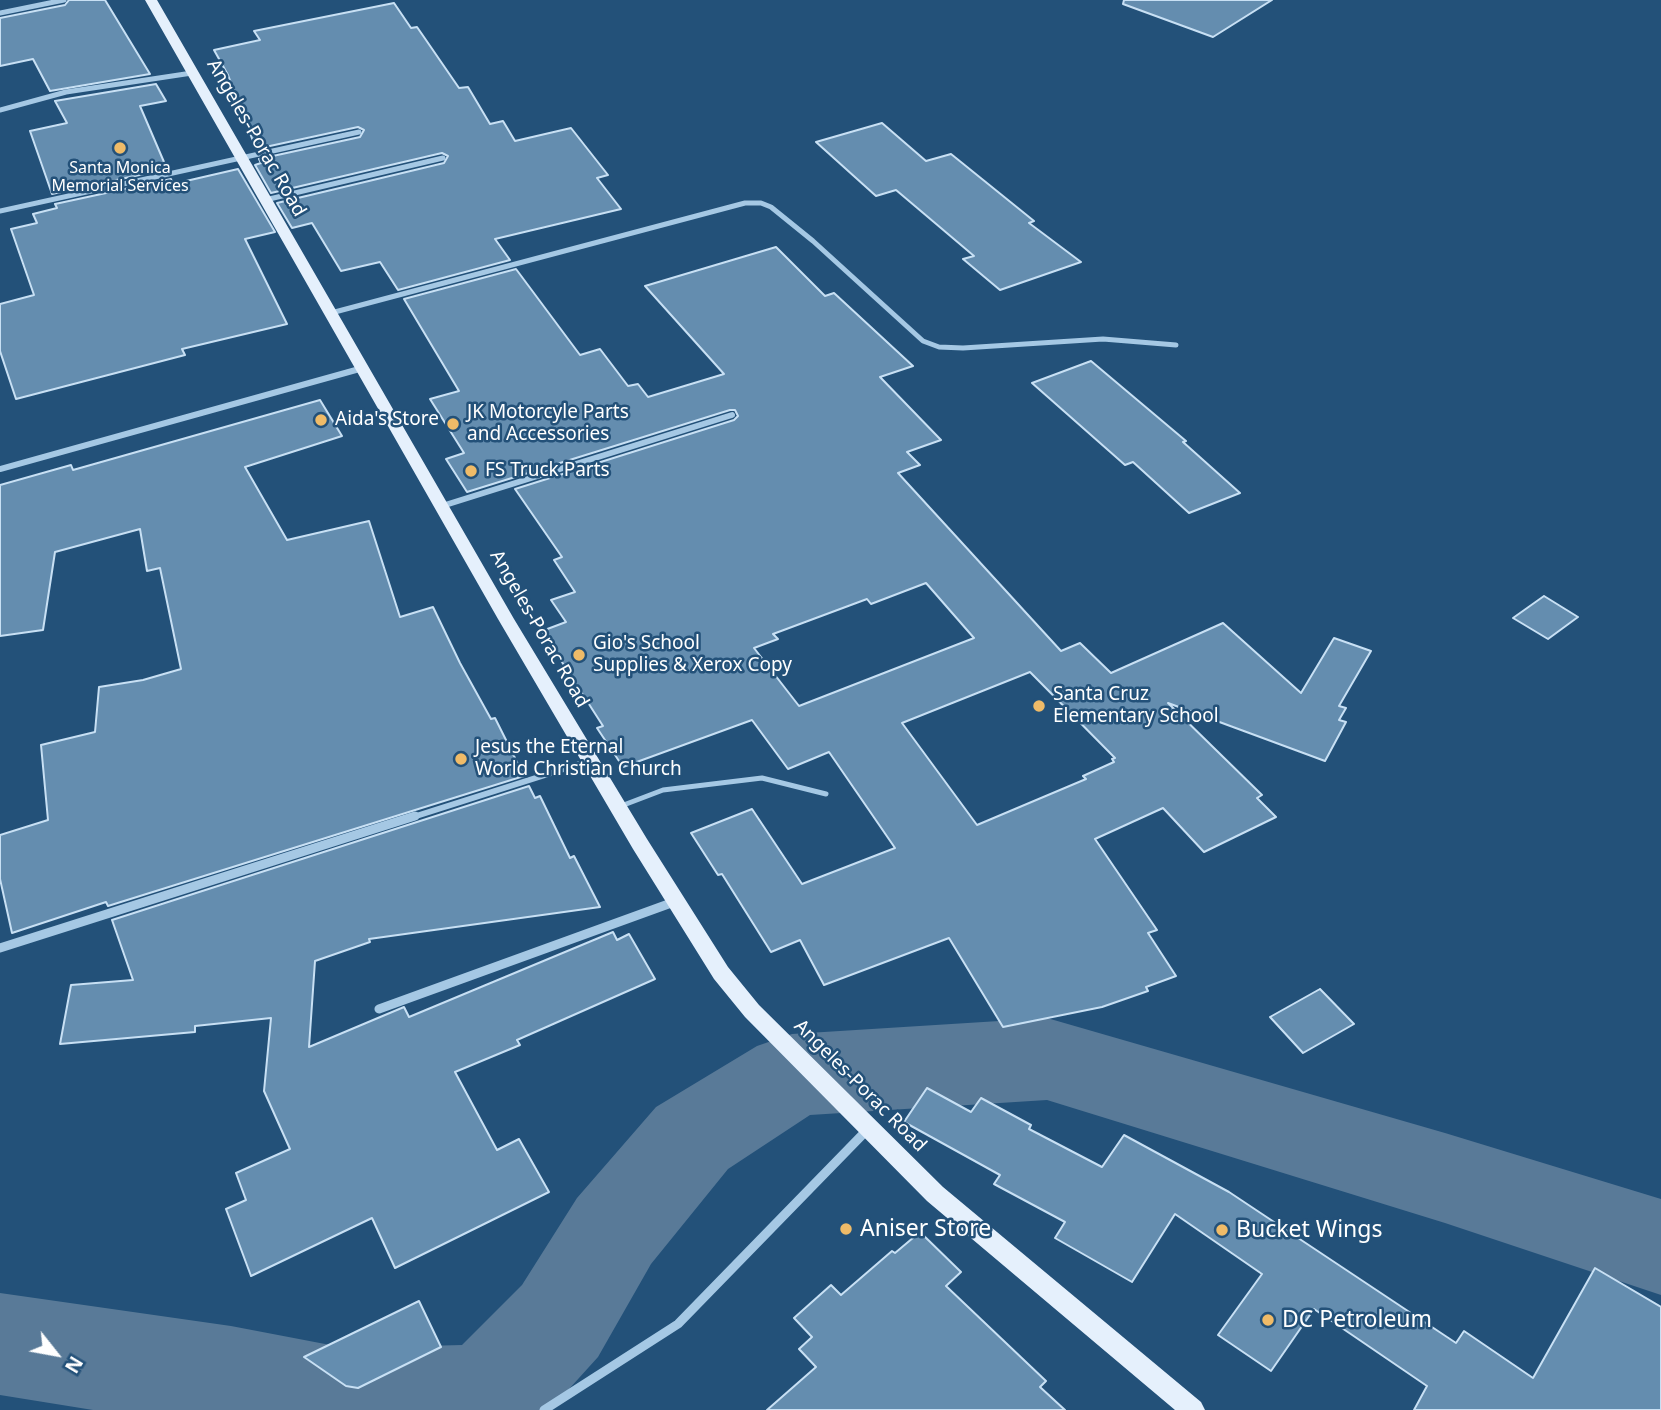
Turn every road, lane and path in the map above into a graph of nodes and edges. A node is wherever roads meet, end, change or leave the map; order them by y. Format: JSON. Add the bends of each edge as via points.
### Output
{"nodes":[{"id":1,"x":64,"y":0,"type":"edge"},
{"id":2,"x":151,"y":0,"type":"edge"},
{"id":3,"x":0,"y":13,"type":"edge"},
{"id":4,"x":192,"y":73,"type":"junction"},
{"id":5,"x":0,"y":110,"type":"edge"},
{"id":6,"x":359,"y":132,"type":"dead end"},
{"id":7,"x":241,"y":158,"type":"junction"},
{"id":8,"x":443,"y":158,"type":"dead end"},
{"id":9,"x":264,"y":200,"type":"junction"},
{"id":10,"x":0,"y":211,"type":"edge"},
{"id":11,"x":331,"y":313,"type":"junction"},
{"id":12,"x":1176,"y":345,"type":"dead end"},
{"id":13,"x":363,"y":368,"type":"junction"},
{"id":14,"x":732,"y":415,"type":"dead end"},
{"id":15,"x":0,"y":469,"type":"edge"},
{"id":16,"x":442,"y":506,"type":"junction"},
{"id":17,"x":589,"y":761,"type":"junction"},
{"id":18,"x":826,"y":794,"type":"dead end"},
{"id":19,"x":619,"y":807,"type":"junction"},
{"id":20,"x":676,"y":901,"type":"junction"},
{"id":21,"x":0,"y":948,"type":"edge"},
{"id":22,"x":379,"y":1009,"type":"dead end"},
{"id":23,"x":870,"y":1127,"type":"junction"},
{"id":24,"x":544,"y":1410,"type":"edge"},
{"id":25,"x":1193,"y":1410,"type":"edge"}],
"edges":[{"from":1,"to":3,"type":"street"},
{"from":2,"to":4,"type":"main road","name":"Angeles-Porac Road"},
{"from":4,"to":5,"type":"street","via":[[66,92]]},
{"from":4,"to":7,"type":"main road","name":"Angeles-Porac Road"},
{"from":6,"to":7,"type":"street"},
{"from":7,"to":9,"type":"main road","name":"Angeles-Porac Road"},
{"from":7,"to":10,"type":"street"},
{"from":8,"to":9,"type":"street"},
{"from":9,"to":11,"type":"main road","name":"Angeles-Porac Road"},
{"from":11,"to":12,"type":"street","via":[[745,203],[761,203],[813,241],[923,341],[939,347],[1126,339]]},
{"from":11,"to":13,"type":"main road","name":"Angeles-Porac Road"},
{"from":13,"to":15,"type":"street"},
{"from":13,"to":16,"type":"main road","name":"Angeles-Porac Road"},
{"from":14,"to":16,"type":"street"},
{"from":16,"to":17,"type":"main road","name":"Angeles-Porac Road"},
{"from":17,"to":19,"type":"main road","name":"Angeles-Porac Road"},
{"from":17,"to":21,"type":"street"},
{"from":18,"to":19,"type":"lane","via":[[762,778],[663,790]]},
{"from":19,"to":20,"type":"main road","name":"Angeles-Porac Road"},
{"from":20,"to":22,"type":"street"},
{"from":20,"to":23,"type":"main road","name":"Angeles-Porac Road","via":[[721,973],[752,1011]]},
{"from":23,"to":24,"type":"street","via":[[678,1324]]},
{"from":23,"to":25,"type":"main road","name":"Angeles-Porac Road","via":[[935,1194]]}]}
